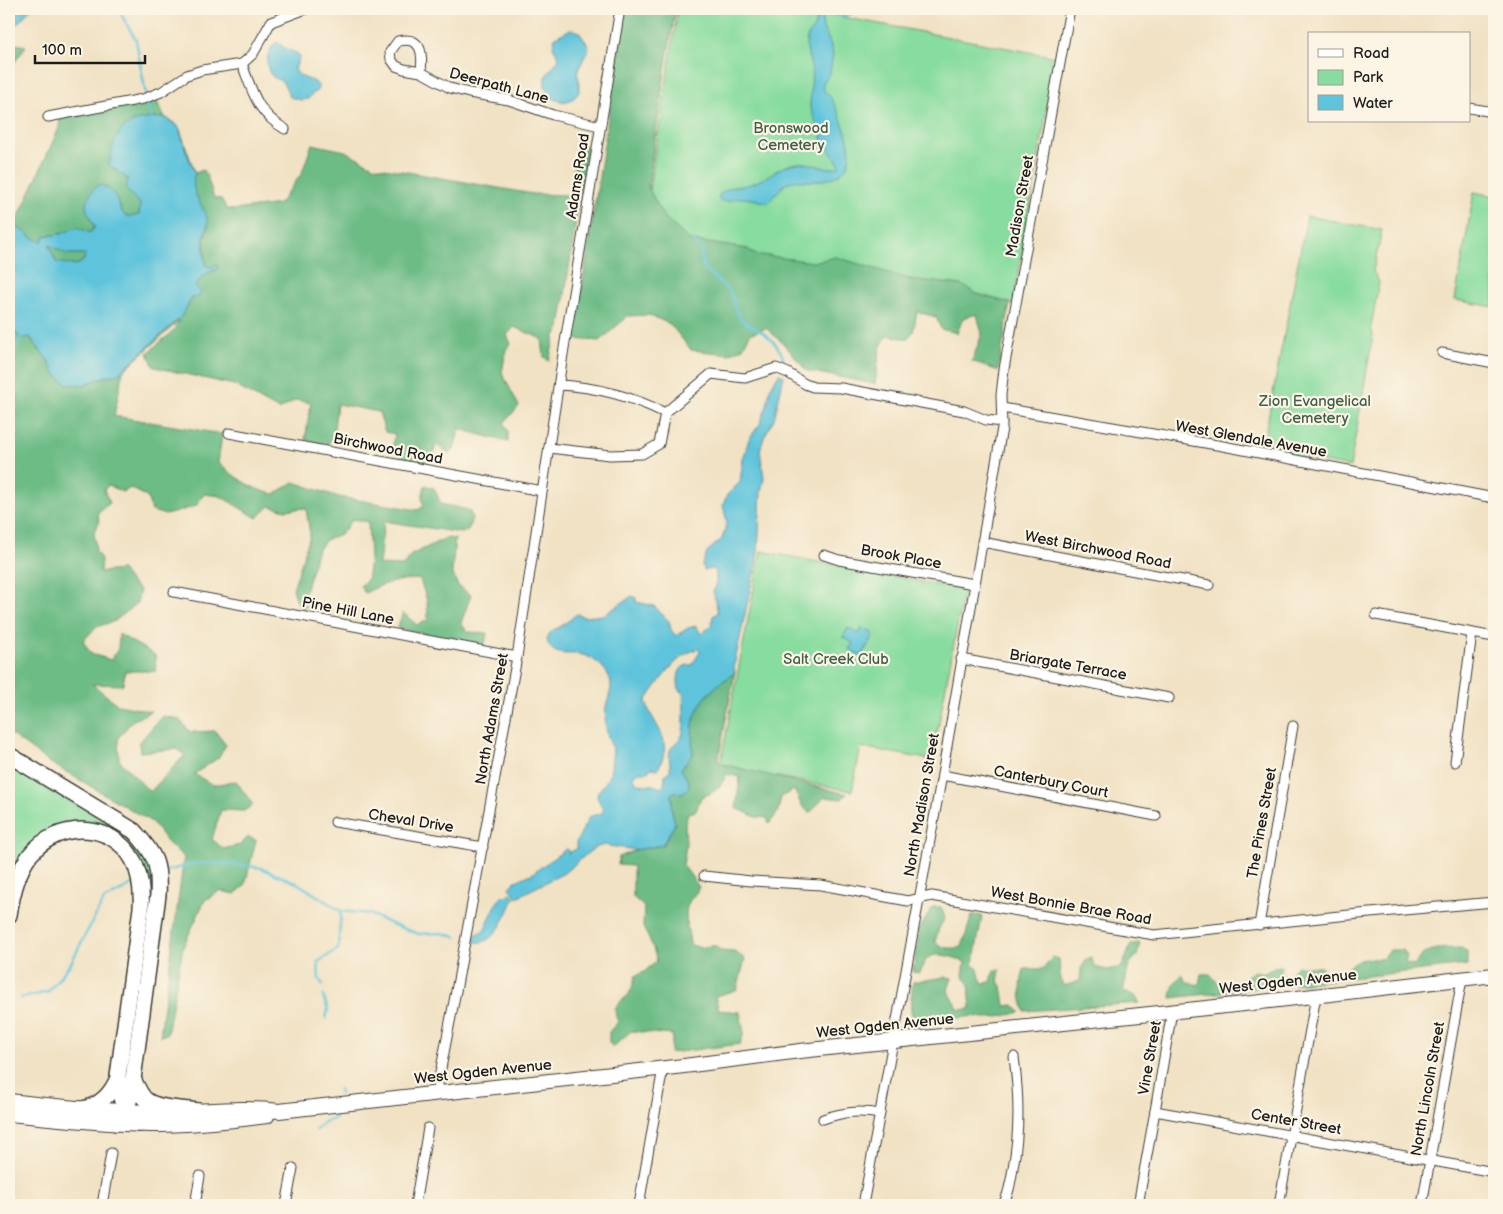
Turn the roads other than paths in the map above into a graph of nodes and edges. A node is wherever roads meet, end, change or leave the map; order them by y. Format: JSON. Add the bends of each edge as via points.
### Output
{"nodes":[{"id":1,"x":306,"y":9,"type":"edge"},
{"id":2,"x":620,"y":9,"type":"edge"},
{"id":3,"x":1070,"y":9,"type":"edge"},
{"id":4,"x":242,"y":64,"type":"junction"},
{"id":5,"x":421,"y":72,"type":"dead end"},
{"id":6,"x":1470,"y":108,"type":"edge"},
{"id":7,"x":1494,"y":112,"type":"edge"},
{"id":8,"x":48,"y":117,"type":"dead end"},
{"id":9,"x":600,"y":126,"type":"junction"},
{"id":10,"x":285,"y":129,"type":"dead end"},
{"id":11,"x":564,"y":348,"type":"joint"},
{"id":12,"x":1442,"y":353,"type":"dead end"},
{"id":13,"x":1494,"y":362,"type":"edge"},
{"id":14,"x":559,"y":385,"type":"junction"},
{"id":15,"x":1002,"y":408,"type":"junction"},
{"id":16,"x":665,"y":414,"type":"junction"},
{"id":17,"x":1002,"y":422,"type":"junction"},
{"id":18,"x":229,"y":433,"type":"dead end"},
{"id":19,"x":549,"y":448,"type":"junction"},
{"id":20,"x":542,"y":491,"type":"junction"},
{"id":21,"x":1494,"y":498,"type":"edge"},
{"id":22,"x":982,"y":542,"type":"junction"},
{"id":23,"x":824,"y":555,"type":"dead end"},
{"id":24,"x":974,"y":584,"type":"junction"},
{"id":25,"x":1209,"y":585,"type":"dead end"},
{"id":26,"x":174,"y":592,"type":"dead end"},
{"id":27,"x":1376,"y":615,"type":"dead end"},
{"id":28,"x":1472,"y":633,"type":"junction"},
{"id":29,"x":1494,"y":637,"type":"edge"},
{"id":30,"x":517,"y":657,"type":"junction"},
{"id":31,"x":961,"y":659,"type":"junction"},
{"id":32,"x":1169,"y":698,"type":"dead end"},
{"id":33,"x":1293,"y":726,"type":"dead end"},
{"id":34,"x":9,"y":756,"type":"edge"},
{"id":35,"x":1454,"y":762,"type":"dead end"},
{"id":36,"x":942,"y":775,"type":"junction"},
{"id":37,"x":1156,"y":816,"type":"dead end"},
{"id":38,"x":335,"y":822,"type":"dead end"},
{"id":39,"x":483,"y":846,"type":"junction"},
{"id":40,"x":704,"y":876,"type":"dead end"},
{"id":41,"x":918,"y":899,"type":"junction"},
{"id":42,"x":1494,"y":902,"type":"edge"},
{"id":43,"x":9,"y":915,"type":"edge"},
{"id":44,"x":1259,"y":925,"type":"junction"},
{"id":45,"x":1494,"y":975,"type":"edge"},
{"id":46,"x":1462,"y":978,"type":"junction"},
{"id":47,"x":1316,"y":996,"type":"junction"},
{"id":48,"x":1172,"y":1011,"type":"junction"},
{"id":49,"x":894,"y":1042,"type":"junction"},
{"id":50,"x":1014,"y":1057,"type":"dead end"},
{"id":51,"x":663,"y":1068,"type":"junction"},
{"id":52,"x":118,"y":1076,"type":"junction"},
{"id":53,"x":133,"y":1079,"type":"junction"},
{"id":54,"x":436,"y":1094,"type":"junction"},
{"id":55,"x":9,"y":1101,"type":"edge"},
{"id":56,"x":83,"y":1109,"type":"junction"},
{"id":57,"x":1155,"y":1110,"type":"junction"},
{"id":58,"x":126,"y":1111,"type":"junction"},
{"id":59,"x":198,"y":1111,"type":"junction"},
{"id":60,"x":279,"y":1111,"type":"junction"},
{"id":61,"x":9,"y":1114,"type":"edge"},
{"id":62,"x":880,"y":1114,"type":"junction"},
{"id":63,"x":824,"y":1119,"type":"dead end"},
{"id":64,"x":116,"y":1123,"type":"junction"},
{"id":65,"x":139,"y":1124,"type":"junction"},
{"id":66,"x":428,"y":1128,"type":"dead end"},
{"id":67,"x":1292,"y":1135,"type":"junction"},
{"id":68,"x":111,"y":1153,"type":"dead end"},
{"id":69,"x":1429,"y":1160,"type":"junction"},
{"id":70,"x":293,"y":1168,"type":"dead end"},
{"id":71,"x":1494,"y":1172,"type":"edge"},
{"id":72,"x":200,"y":1176,"type":"dead end"},
{"id":73,"x":102,"y":1205,"type":"edge"},
{"id":74,"x":195,"y":1205,"type":"edge"},
{"id":75,"x":286,"y":1205,"type":"edge"},
{"id":76,"x":415,"y":1205,"type":"edge"},
{"id":77,"x":639,"y":1205,"type":"edge"},
{"id":78,"x":863,"y":1205,"type":"edge"},
{"id":79,"x":1003,"y":1205,"type":"edge"},
{"id":80,"x":1138,"y":1205,"type":"edge"},
{"id":81,"x":1279,"y":1205,"type":"edge"},
{"id":82,"x":1422,"y":1205,"type":"edge"}],
"edges":[{"from":1,"to":4,"type":"street","via":[[271,22],[254,54]]},
{"from":2,"to":9,"type":"street","name":"Adams Road"},
{"from":3,"to":15,"type":"street","name":"Madison Street","via":[[1004,369]]},
{"from":4,"to":8,"type":"street","via":[[187,75],[146,98]]},
{"from":4,"to":10,"type":"street","via":[[257,104],[272,121]]},
{"from":5,"to":9,"type":"street","name":"Deerpath Lane","via":[[450,88],[509,100]]},
{"from":6,"to":7,"type":"street"},
{"from":9,"to":11,"type":"street","name":"Adams Road"},
{"from":11,"to":14,"type":"street","name":"North Adams Street"},
{"from":12,"to":13,"type":"street"},
{"from":14,"to":16,"type":"street","via":[[596,389],[642,401]]},
{"from":14,"to":19,"type":"street","name":"North Adams Street"},
{"from":15,"to":17,"type":"street","name":"North Madison Street"},
{"from":15,"to":21,"type":"street","name":"West Glendale Avenue"},
{"from":16,"to":17,"type":"street","via":[[711,374],[745,378],[776,368],[813,387],[841,388],[964,411],[986,420]]},
{"from":16,"to":19,"type":"street","via":[[659,444],[642,454],[610,455]]},
{"from":17,"to":22,"type":"street","name":"North Madison Street"},
{"from":18,"to":20,"type":"street","name":"Birchwood Road"},
{"from":19,"to":20,"type":"street","name":"North Adams Street"},
{"from":20,"to":30,"type":"street","name":"North Adams Street"},
{"from":22,"to":24,"type":"street","name":"North Madison Street"},
{"from":22,"to":25,"type":"street","name":"West Birchwood Road"},
{"from":23,"to":24,"type":"street","name":"Brook Place"},
{"from":24,"to":31,"type":"street","name":"North Madison Street"},
{"from":26,"to":30,"type":"street","name":"Pine Hill Lane"},
{"from":27,"to":28,"type":"street"},
{"from":28,"to":29,"type":"street"},
{"from":28,"to":35,"type":"street"},
{"from":30,"to":39,"type":"street","name":"North Adams Street"},
{"from":31,"to":32,"type":"street","name":"Briargate Terrace"},
{"from":31,"to":36,"type":"street","name":"North Madison Street"},
{"from":33,"to":44,"type":"street","name":"The Pines Street"},
{"from":34,"to":53,"type":"highway","via":[[134,830],[154,858],[159,875],[158,895]]},
{"from":36,"to":37,"type":"street","name":"Canterbury Court"},
{"from":36,"to":41,"type":"street","name":"North Madison Street"},
{"from":38,"to":39,"type":"street","name":"Cheval Drive"},
{"from":39,"to":54,"type":"street","name":"North Adams Street"},
{"from":40,"to":41,"type":"street","name":"West Bonnie Brae Road","via":[[821,885]]},
{"from":41,"to":44,"type":"street","name":"West Bonnie Brae Road","via":[[932,896],[1147,935]]},
{"from":41,"to":49,"type":"street","name":"North Madison Street"},
{"from":42,"to":44,"type":"street","name":"West Bonnie Brae Road"},
{"from":43,"to":52,"type":"highway","via":[[14,887],[25,863],[42,844],[58,834],[77,829],[103,834],[124,848],[133,860],[140,875],[141,908]]},
{"from":45,"to":46,"type":"main road","name":"West Ogden Avenue"},
{"from":46,"to":47,"type":"main road","name":"West Ogden Avenue"},
{"from":46,"to":69,"type":"street","name":"North Lincoln Street"},
{"from":47,"to":48,"type":"main road","name":"West Ogden Avenue"},
{"from":47,"to":67,"type":"street"},
{"from":48,"to":49,"type":"main road","name":"West Ogden Avenue"},
{"from":48,"to":57,"type":"street","name":"Vine Street"},
{"from":49,"to":51,"type":"main road","name":"West Ogden Avenue"},
{"from":49,"to":62,"type":"street","name":"North Madison Street"},
{"from":50,"to":79,"type":"street","via":[[1019,1092],[1018,1129],[1010,1183]]},
{"from":51,"to":54,"type":"main road","name":"West Ogden Avenue"},
{"from":51,"to":77,"type":"street"},
{"from":52,"to":56,"type":"highway","via":[[112,1092],[92,1107]]},
{"from":52,"to":58,"type":"highway","via":[[120,1099]]},
{"from":53,"to":58,"type":"highway"},
{"from":53,"to":59,"type":"highway","via":[[147,1101]]},
{"from":54,"to":60,"type":"main road","name":"West Ogden Avenue"},
{"from":55,"to":56,"type":"main road","name":"West Ogden Avenue"},
{"from":56,"to":58,"type":"main road","name":"West Ogden Avenue"},
{"from":57,"to":67,"type":"street","name":"Center Street"},
{"from":57,"to":80,"type":"street"},
{"from":58,"to":59,"type":"main road","name":"West Ogden Avenue"},
{"from":58,"to":64,"type":"highway"},
{"from":58,"to":65,"type":"highway"},
{"from":59,"to":60,"type":"main road","name":"West Ogden Avenue"},
{"from":60,"to":65,"type":"main road","name":"West Ogden Avenue","via":[[269,1116],[225,1122]]},
{"from":61,"to":64,"type":"main road","name":"West Ogden Avenue"},
{"from":62,"to":63,"type":"street","via":[[856,1111]]},
{"from":62,"to":78,"type":"street","name":"North Madison Street"},
{"from":64,"to":65,"type":"main road","name":"West Ogden Avenue"},
{"from":66,"to":76,"type":"street"},
{"from":67,"to":69,"type":"street","name":"Center Street"},
{"from":67,"to":81,"type":"street"},
{"from":68,"to":73,"type":"street"},
{"from":69,"to":71,"type":"street","name":"Center Street"},
{"from":69,"to":82,"type":"street","name":"North Lincoln Street"},
{"from":70,"to":75,"type":"street"},
{"from":72,"to":74,"type":"street"}]}
